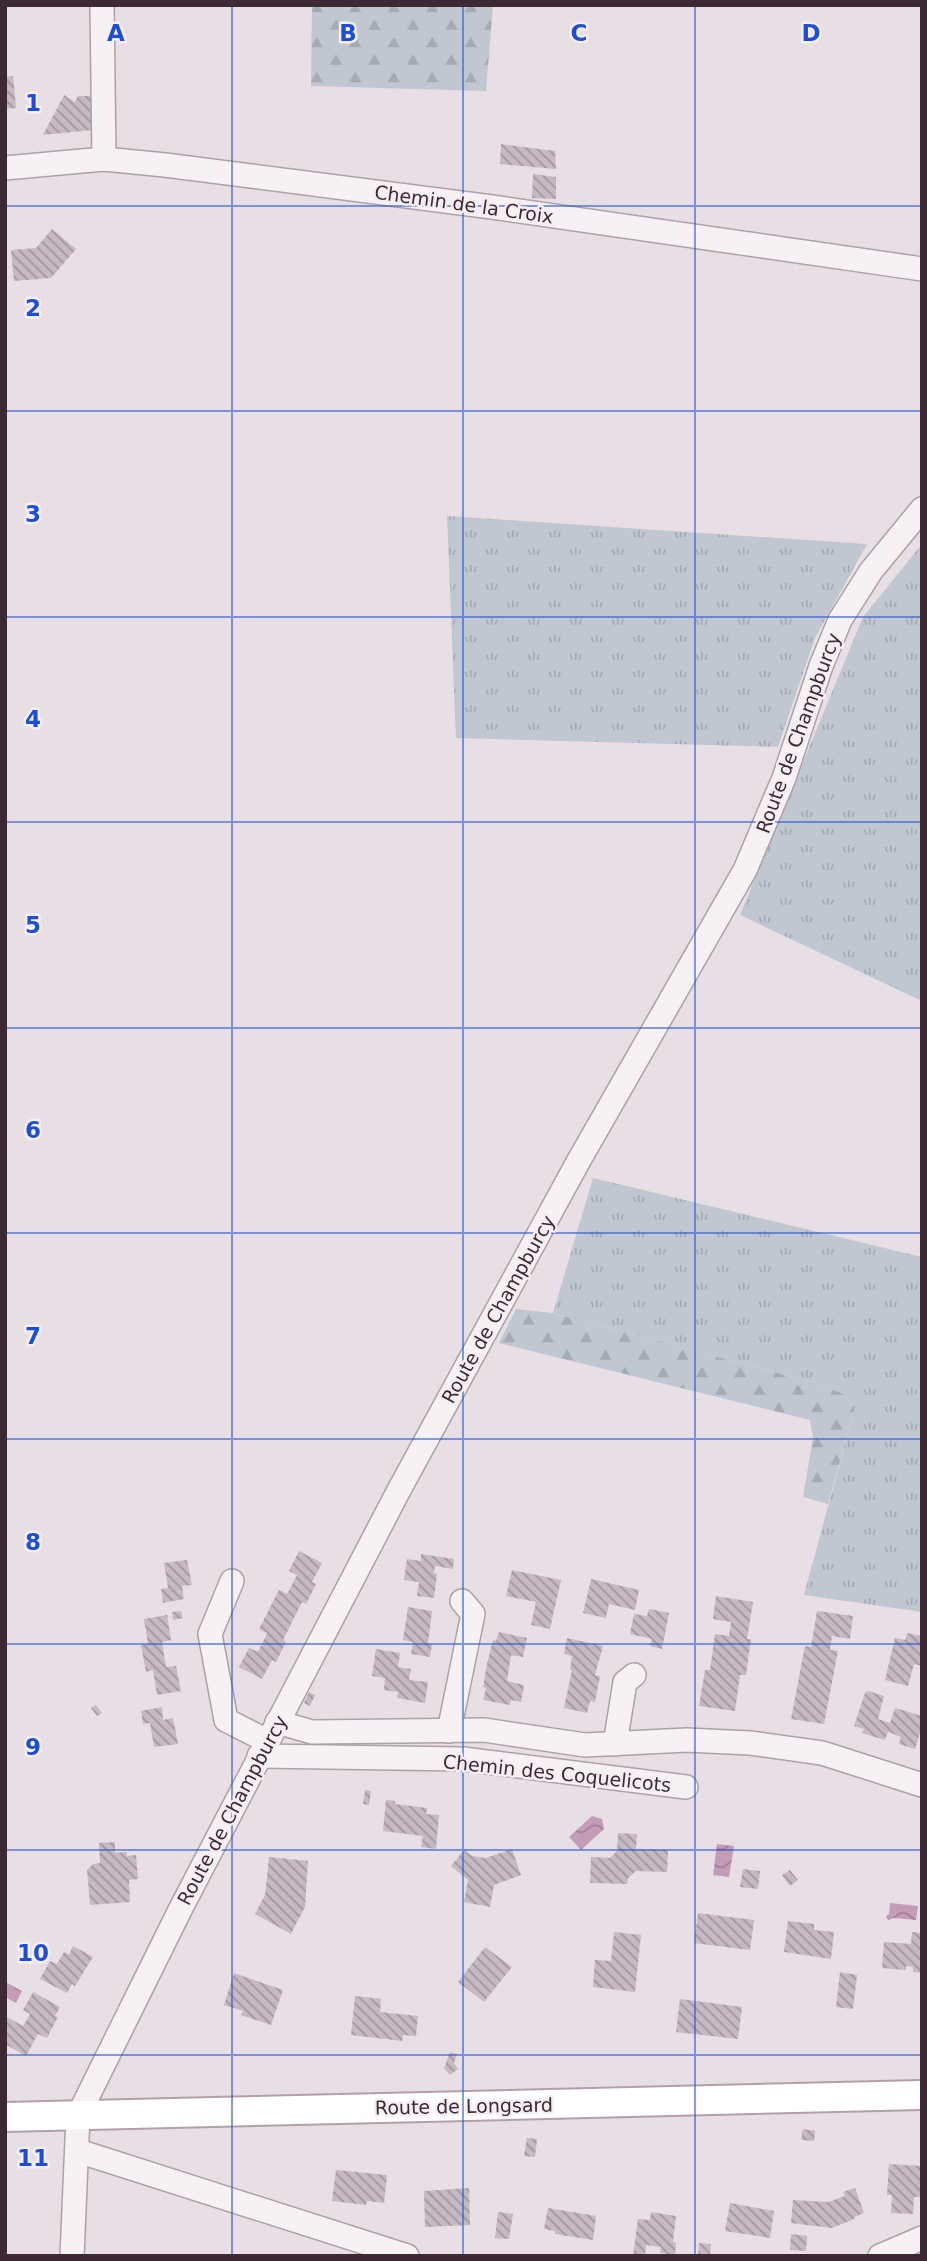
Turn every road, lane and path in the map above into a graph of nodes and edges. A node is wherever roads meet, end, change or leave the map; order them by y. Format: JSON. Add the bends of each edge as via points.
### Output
{"nodes":[{"id":1,"x":102,"y":5,"type":"edge"},
{"id":2,"x":104,"y":159,"type":"junction"},
{"id":3,"x":5,"y":169,"type":"edge"},
{"id":4,"x":922,"y":269,"type":"edge"},
{"id":5,"x":922,"y":509,"type":"edge"},
{"id":6,"x":232,"y":1581,"type":"dead end"},
{"id":7,"x":462,"y":1601,"type":"dead end"},
{"id":8,"x":634,"y":1675,"type":"dead end"},
{"id":9,"x":449,"y":1731,"type":"junction"},
{"id":10,"x":268,"y":1740,"type":"junction"},
{"id":11,"x":615,"y":1744,"type":"junction"},
{"id":12,"x":922,"y":1785,"type":"edge"},
{"id":13,"x":685,"y":1787,"type":"dead end"},
{"id":14,"x":922,"y":2095,"type":"edge"},
{"id":15,"x":78,"y":2116,"type":"junction"},
{"id":16,"x":5,"y":2117,"type":"edge"},
{"id":17,"x":78,"y":2151,"type":"junction"},
{"id":18,"x":922,"y":2238,"type":"edge"},
{"id":19,"x":72,"y":2256,"type":"edge"},
{"id":20,"x":407,"y":2256,"type":"edge"},
{"id":21,"x":880,"y":2256,"type":"edge"}],
"edges":[{"from":1,"to":2,"type":"street"},
{"from":2,"to":3,"type":"street","name":"Chemin de la Croix"},
{"from":2,"to":4,"type":"street","name":"Chemin de la Croix","via":[[492,207]]},
{"from":5,"to":10,"type":"street","name":"Route de Champburcy","via":[[871,571],[840,620],[784,778],[744,870],[399,1490]]},
{"from":6,"to":10,"type":"street","via":[[210,1634],[226,1720]]},
{"from":7,"to":9,"type":"street","via":[[473,1614]]},
{"from":8,"to":11,"type":"street","via":[[625,1682]]},
{"from":9,"to":10,"type":"street","via":[[312,1732]]},
{"from":9,"to":11,"type":"street","via":[[484,1730],[585,1745]]},
{"from":10,"to":13,"type":"street","name":"Chemin des Coquelicots"},
{"from":10,"to":15,"type":"street","name":"Route de Champburcy"},
{"from":11,"to":12,"type":"street","via":[[750,1743],[822,1753]]},
{"from":14,"to":15,"type":"main road","name":"Route de Longsard"},
{"from":15,"to":16,"type":"main road","name":"Route de Longsard"},
{"from":15,"to":17,"type":"street"},
{"from":17,"to":19,"type":"street"},
{"from":17,"to":20,"type":"street"},
{"from":18,"to":21,"type":"street"}]}
